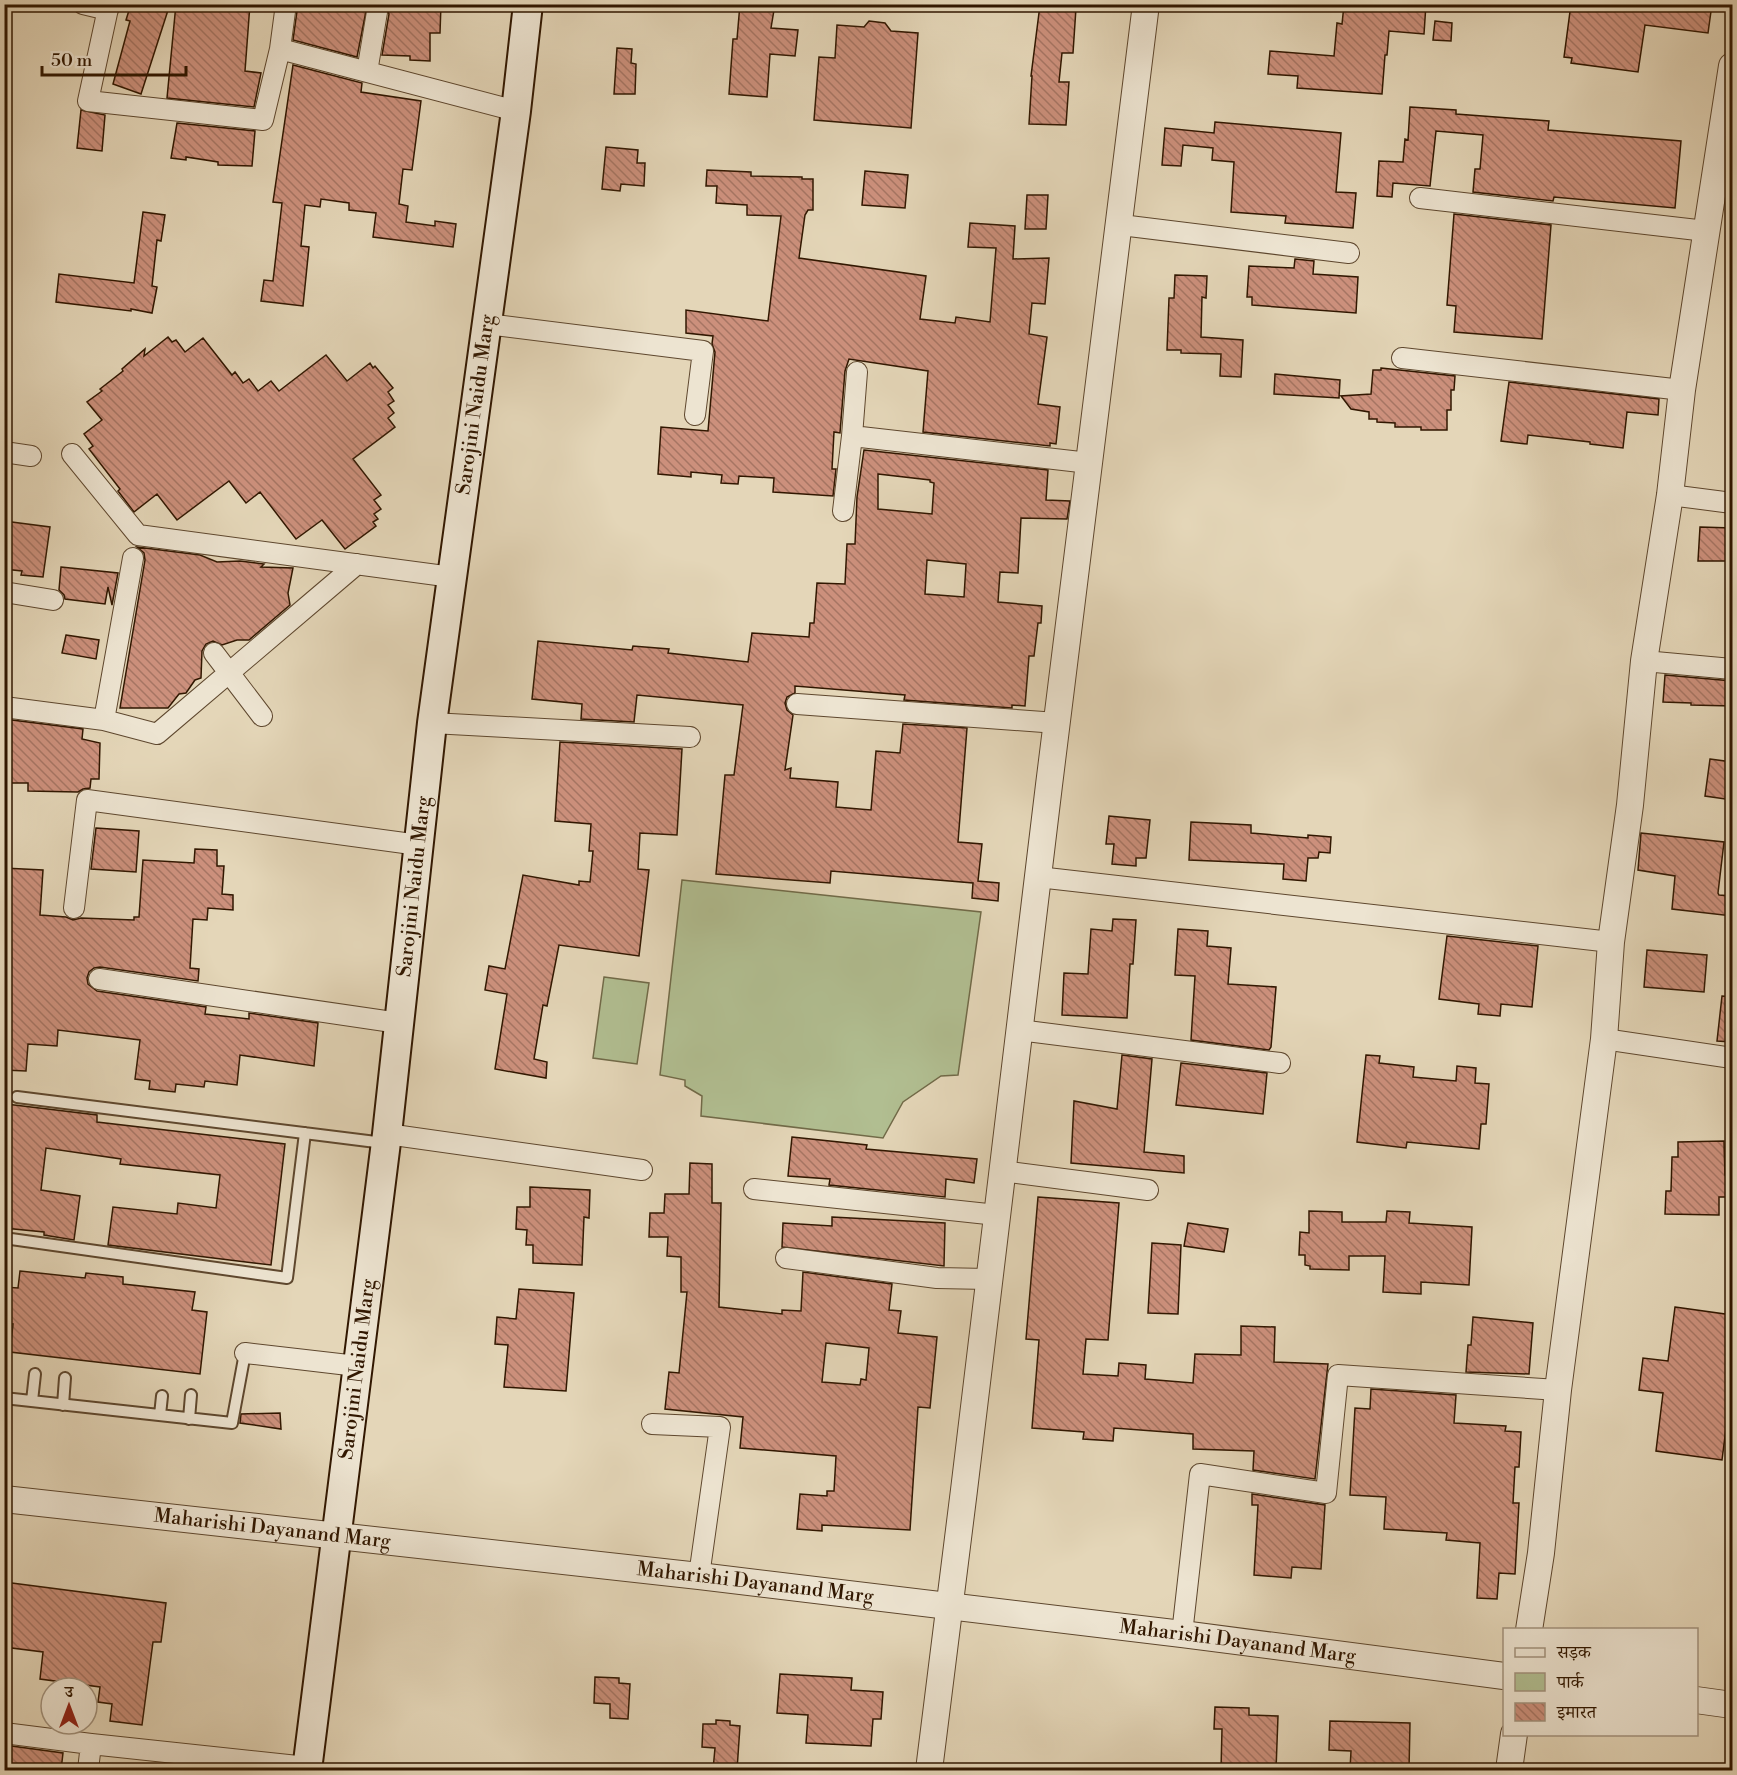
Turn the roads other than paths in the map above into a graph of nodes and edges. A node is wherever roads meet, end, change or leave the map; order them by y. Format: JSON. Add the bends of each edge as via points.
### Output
{"nodes":[{"id":1,"x":83,"y":4,"type":"edge"},
{"id":2,"x":286,"y":4,"type":"edge"},
{"id":3,"x":528,"y":4,"type":"edge"},
{"id":4,"x":1146,"y":4,"type":"edge"},
{"id":5,"x":109,"y":7,"type":"edge"},
{"id":6,"x":376,"y":12,"type":"dead end"},
{"id":7,"x":280,"y":50,"type":"junction"},
{"id":8,"x":1732,"y":66,"type":"edge"},
{"id":9,"x":367,"y":72,"type":"junction"},
{"id":10,"x":1730,"y":94,"type":"edge"},
{"id":11,"x":516,"y":111,"type":"junction"},
{"id":12,"x":1420,"y":198,"type":"dead end"},
{"id":13,"x":1120,"y":225,"type":"junction"},
{"id":14,"x":1706,"y":231,"type":"junction"},
{"id":15,"x":1349,"y":253,"type":"dead end"},
{"id":16,"x":487,"y":324,"type":"junction"},
{"id":17,"x":1402,"y":358,"type":"dead end"},
{"id":18,"x":857,"y":372,"type":"dead end"},
{"id":19,"x":1682,"y":390,"type":"junction"},
{"id":20,"x":695,"y":415,"type":"dead end"},
{"id":21,"x":852,"y":436,"type":"junction"},
{"id":22,"x":4,"y":452,"type":"edge"},
{"id":23,"x":72,"y":454,"type":"dead end"},
{"id":24,"x":30,"y":456,"type":"dead end"},
{"id":25,"x":1089,"y":463,"type":"junction"},
{"id":26,"x":1670,"y":495,"type":"junction"},
{"id":27,"x":1732,"y":503,"type":"edge"},
{"id":28,"x":843,"y":511,"type":"dead end"},
{"id":29,"x":133,"y":558,"type":"dead end"},
{"id":30,"x":357,"y":564,"type":"junction"},
{"id":31,"x":452,"y":577,"type":"junction"},
{"id":32,"x":4,"y":592,"type":"edge"},
{"id":33,"x":52,"y":600,"type":"dead end"},
{"id":34,"x":214,"y":653,"type":"dead end"},
{"id":35,"x":1644,"y":661,"type":"junction"},
{"id":36,"x":1732,"y":669,"type":"edge"},
{"id":37,"x":230,"y":673,"type":"junction"},
{"id":38,"x":797,"y":704,"type":"dead end"},
{"id":39,"x":4,"y":707,"type":"edge"},
{"id":40,"x":262,"y":717,"type":"dead end"},
{"id":41,"x":104,"y":720,"type":"junction"},
{"id":42,"x":432,"y":723,"type":"junction"},
{"id":43,"x":1057,"y":723,"type":"junction"},
{"id":44,"x":690,"y":737,"type":"dead end"},
{"id":45,"x":419,"y":845,"type":"junction"},
{"id":46,"x":1038,"y":877,"type":"junction"},
{"id":47,"x":74,"y":908,"type":"dead end"},
{"id":48,"x":1611,"y":942,"type":"junction"},
{"id":49,"x":99,"y":979,"type":"dead end"},
{"id":50,"x":399,"y":1023,"type":"junction"},
{"id":51,"x":1019,"y":1030,"type":"junction"},
{"id":52,"x":1604,"y":1040,"type":"junction"},
{"id":53,"x":1732,"y":1058,"type":"edge"},
{"id":54,"x":1280,"y":1063,"type":"dead end"},
{"id":55,"x":17,"y":1097,"type":"dead end"},
{"id":56,"x":305,"y":1133,"type":"junction"},
{"id":57,"x":386,"y":1139,"type":"junction"},
{"id":58,"x":642,"y":1170,"type":"dead end"},
{"id":59,"x":1002,"y":1171,"type":"junction"},
{"id":60,"x":754,"y":1189,"type":"dead end"},
{"id":61,"x":1148,"y":1190,"type":"dead end"},
{"id":62,"x":997,"y":1215,"type":"junction"},
{"id":63,"x":4,"y":1238,"type":"edge"},
{"id":64,"x":786,"y":1258,"type":"dead end"},
{"id":65,"x":988,"y":1279,"type":"junction"},
{"id":66,"x":245,"y":1353,"type":"joint"},
{"id":67,"x":357,"y":1366,"type":"junction"},
{"id":68,"x":35,"y":1374,"type":"dead end"},
{"id":69,"x":65,"y":1378,"type":"dead end"},
{"id":70,"x":1558,"y":1390,"type":"junction"},
{"id":71,"x":191,"y":1395,"type":"dead end"},
{"id":72,"x":162,"y":1396,"type":"dead end"},
{"id":73,"x":4,"y":1398,"type":"edge"},
{"id":74,"x":32,"y":1401,"type":"junction"},
{"id":75,"x":63,"y":1405,"type":"junction"},
{"id":76,"x":160,"y":1416,"type":"junction"},
{"id":77,"x":189,"y":1419,"type":"junction"},
{"id":78,"x":652,"y":1424,"type":"dead end"},
{"id":79,"x":4,"y":1499,"type":"edge"},
{"id":80,"x":335,"y":1536,"type":"junction"},
{"id":81,"x":699,"y":1576,"type":"junction"},
{"id":82,"x":950,"y":1607,"type":"junction"},
{"id":83,"x":1529,"y":1628,"type":"edge"},
{"id":84,"x":1182,"y":1634,"type":"junction"},
{"id":85,"x":1503,"y":1676,"type":"edge"},
{"id":86,"x":1698,"y":1700,"type":"edge"},
{"id":87,"x":1732,"y":1705,"type":"edge"},
{"id":88,"x":4,"y":1733,"type":"edge"},
{"id":89,"x":1514,"y":1736,"type":"edge"},
{"id":90,"x":91,"y":1744,"type":"junction"},
{"id":91,"x":307,"y":1769,"type":"edge"},
{"id":92,"x":88,"y":1770,"type":"edge"},
{"id":93,"x":929,"y":1770,"type":"edge"},
{"id":94,"x":1509,"y":1770,"type":"edge"}],
"edges":[{"from":1,"to":5,"type":"street"},
{"from":2,"to":7,"type":"street"},
{"from":3,"to":11,"type":"main road","name":"Sarojini Naidu Marg"},
{"from":4,"to":13,"type":"street"},
{"from":5,"to":7,"type":"street","via":[[88,101],[263,120]]},
{"from":6,"to":9,"type":"street"},
{"from":7,"to":9,"type":"street"},
{"from":8,"to":10,"type":"street"},
{"from":9,"to":11,"type":"street"},
{"from":10,"to":14,"type":"street"},
{"from":11,"to":16,"type":"main road","name":"Sarojini Naidu Marg"},
{"from":12,"to":14,"type":"street"},
{"from":13,"to":15,"type":"street"},
{"from":13,"to":25,"type":"street"},
{"from":14,"to":19,"type":"street"},
{"from":16,"to":20,"type":"street","via":[[703,351]]},
{"from":16,"to":31,"type":"main road","name":"Sarojini Naidu Marg"},
{"from":17,"to":19,"type":"street"},
{"from":18,"to":21,"type":"street"},
{"from":19,"to":26,"type":"street"},
{"from":21,"to":25,"type":"street"},
{"from":21,"to":28,"type":"street"},
{"from":22,"to":24,"type":"street"},
{"from":23,"to":30,"type":"street","via":[[138,535]]},
{"from":25,"to":43,"type":"street"},
{"from":26,"to":27,"type":"street"},
{"from":26,"to":35,"type":"street"},
{"from":29,"to":41,"type":"street"},
{"from":30,"to":31,"type":"street"},
{"from":30,"to":37,"type":"street"},
{"from":31,"to":42,"type":"main road","name":"Sarojini Naidu Marg"},
{"from":32,"to":33,"type":"street"},
{"from":34,"to":37,"type":"street"},
{"from":35,"to":36,"type":"street"},
{"from":35,"to":48,"type":"street"},
{"from":37,"to":40,"type":"street"},
{"from":37,"to":41,"type":"street","via":[[157,734]]},
{"from":38,"to":43,"type":"street"},
{"from":39,"to":41,"type":"street"},
{"from":42,"to":44,"type":"street"},
{"from":42,"to":45,"type":"main road","name":"Sarojini Naidu Marg"},
{"from":43,"to":46,"type":"street"},
{"from":45,"to":47,"type":"street","via":[[87,800]]},
{"from":45,"to":50,"type":"main road","name":"Sarojini Naidu Marg"},
{"from":46,"to":48,"type":"street"},
{"from":46,"to":51,"type":"street"},
{"from":48,"to":52,"type":"street"},
{"from":49,"to":50,"type":"street"},
{"from":50,"to":57,"type":"main road","name":"Sarojini Naidu Marg"},
{"from":51,"to":54,"type":"street"},
{"from":51,"to":59,"type":"street"},
{"from":52,"to":53,"type":"street"},
{"from":52,"to":70,"type":"street"},
{"from":55,"to":56,"type":"lane"},
{"from":56,"to":57,"type":"lane"},
{"from":56,"to":63,"type":"lane","via":[[287,1278]]},
{"from":57,"to":58,"type":"street"},
{"from":57,"to":67,"type":"main road","name":"Sarojini Naidu Marg"},
{"from":59,"to":61,"type":"street"},
{"from":59,"to":62,"type":"street"},
{"from":60,"to":62,"type":"street"},
{"from":62,"to":65,"type":"street"},
{"from":64,"to":65,"type":"street","via":[[937,1278]]},
{"from":65,"to":82,"type":"street"},
{"from":66,"to":67,"type":"street"},
{"from":66,"to":77,"type":"lane","via":[[232,1423]]},
{"from":67,"to":80,"type":"main road","name":"Sarojini Naidu Marg"},
{"from":68,"to":74,"type":"lane"},
{"from":69,"to":75,"type":"lane"},
{"from":70,"to":83,"type":"street"},
{"from":70,"to":84,"type":"street","via":[[1338,1375],[1326,1493],[1200,1474]]},
{"from":71,"to":77,"type":"lane"},
{"from":72,"to":76,"type":"lane"},
{"from":73,"to":74,"type":"lane"},
{"from":74,"to":75,"type":"lane"},
{"from":75,"to":76,"type":"lane"},
{"from":76,"to":77,"type":"lane"},
{"from":78,"to":81,"type":"street","via":[[720,1427]]},
{"from":79,"to":80,"type":"street","name":"Maharishi Dayanand Marg"},
{"from":80,"to":81,"type":"street","name":"Maharishi Dayanand Marg"},
{"from":80,"to":91,"type":"main road","name":"Sarojini Naidu Marg"},
{"from":81,"to":82,"type":"street","name":"Maharishi Dayanand Marg"},
{"from":82,"to":84,"type":"street","name":"Maharishi Dayanand Marg"},
{"from":82,"to":93,"type":"street"},
{"from":84,"to":85,"type":"street","name":"Maharishi Dayanand Marg"},
{"from":86,"to":87,"type":"street"},
{"from":88,"to":90,"type":"street"},
{"from":89,"to":94,"type":"street"},
{"from":90,"to":91,"type":"street"},
{"from":90,"to":92,"type":"street"}]}
